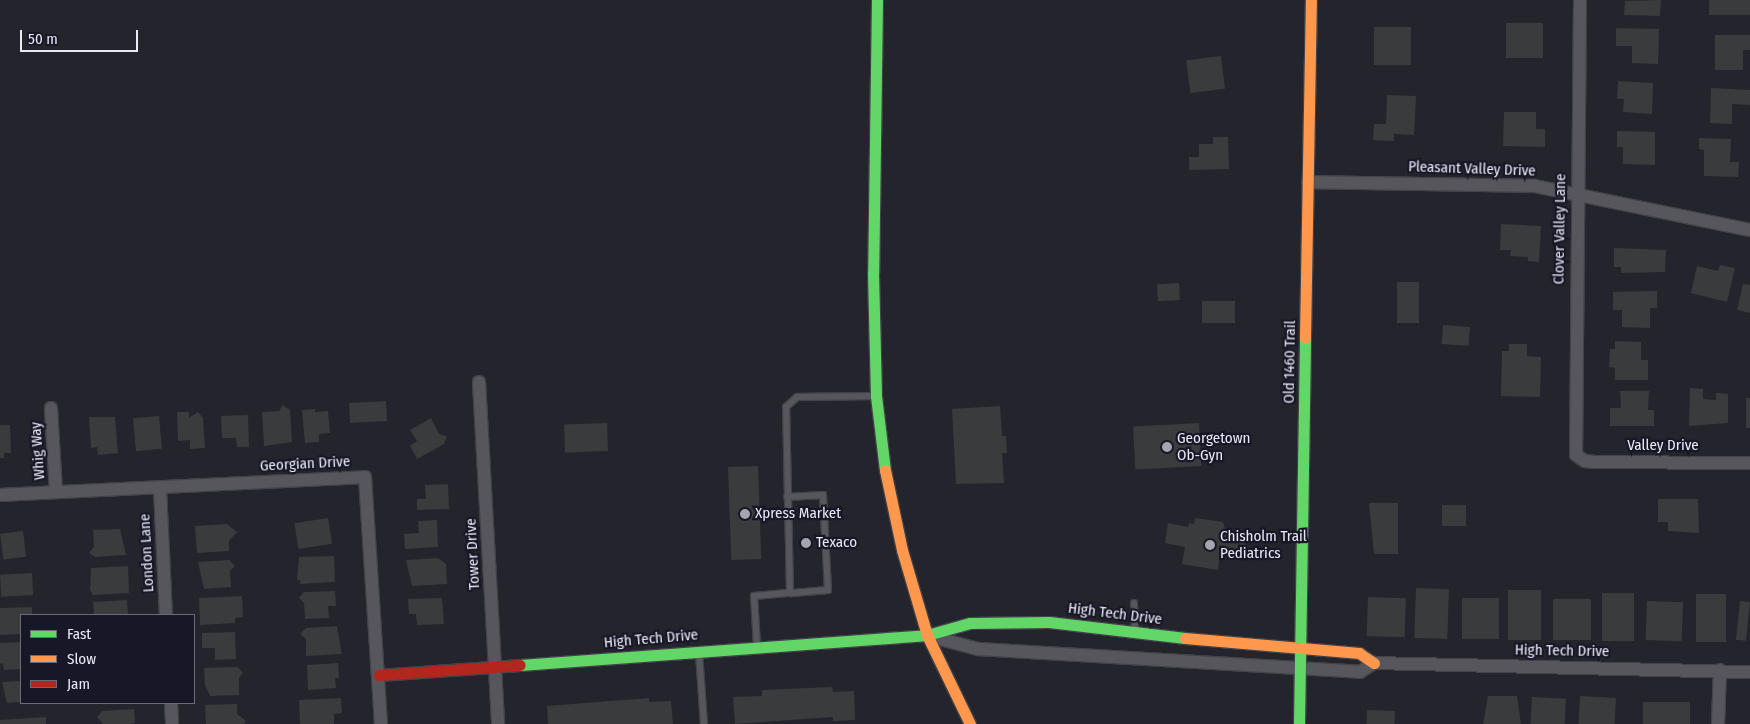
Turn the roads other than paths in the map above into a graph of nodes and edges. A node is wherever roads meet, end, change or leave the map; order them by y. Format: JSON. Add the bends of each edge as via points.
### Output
{"nodes":[{"id":1,"x":877,"y":0,"type":"edge"},
{"id":2,"x":1311,"y":0,"type":"edge"},
{"id":3,"x":1580,"y":0,"type":"edge"},
{"id":4,"x":1308,"y":182,"type":"junction"},
{"id":5,"x":1577,"y":192,"type":"junction"},
{"id":6,"x":1750,"y":230,"type":"edge"},
{"id":7,"x":479,"y":382,"type":"dead end"},
{"id":8,"x":876,"y":396,"type":"junction"},
{"id":9,"x":51,"y":408,"type":"dead end"},
{"id":10,"x":1578,"y":457,"type":"joint"},
{"id":11,"x":1750,"y":463,"type":"edge"},
{"id":12,"x":160,"y":489,"type":"junction"},
{"id":13,"x":56,"y":491,"type":"junction"},
{"id":14,"x":0,"y":494,"type":"edge"},
{"id":15,"x":787,"y":497,"type":"junction"},
{"id":16,"x":790,"y":593,"type":"junction"},
{"id":17,"x":1134,"y":602,"type":"dead end"},
{"id":18,"x":166,"y":614,"type":"edge"},
{"id":19,"x":1135,"y":634,"type":"junction"},
{"id":20,"x":927,"y":635,"type":"junction"},
{"id":21,"x":757,"y":647,"type":"junction"},
{"id":22,"x":1301,"y":650,"type":"junction"},
{"id":23,"x":699,"y":652,"type":"junction"},
{"id":24,"x":1374,"y":663,"type":"junction"},
{"id":25,"x":496,"y":668,"type":"junction"},
{"id":26,"x":1300,"y":669,"type":"junction"},
{"id":27,"x":1720,"y":670,"type":"junction"},
{"id":28,"x":1750,"y":672,"type":"edge"},
{"id":29,"x":379,"y":674,"type":"junction"},
{"id":30,"x":170,"y":704,"type":"edge"},
{"id":31,"x":172,"y":724,"type":"edge"},
{"id":32,"x":381,"y":724,"type":"edge"},
{"id":33,"x":498,"y":724,"type":"edge"},
{"id":34,"x":704,"y":724,"type":"edge"},
{"id":35,"x":970,"y":724,"type":"edge"},
{"id":36,"x":1299,"y":724,"type":"edge"},
{"id":37,"x":1718,"y":724,"type":"edge"}],
"edges":[{"from":1,"to":8,"type":"street","via":[[873,273]]},
{"from":2,"to":4,"type":"street","name":"Old 1460 Trail"},
{"from":3,"to":5,"type":"street","name":"Clover Valley Lane"},
{"from":4,"to":5,"type":"street","name":"Pleasant Valley Drive","via":[[1535,186]]},
{"from":4,"to":22,"type":"street","name":"Old 1460 Trail"},
{"from":5,"to":6,"type":"street","name":"Pleasant Valley Drive"},
{"from":5,"to":10,"type":"street","name":"Clover Valley Lane","via":[[1575,449]]},
{"from":7,"to":25,"type":"street","name":"Tower Drive"},
{"from":8,"to":15,"type":"lane","via":[[797,396],[786,407]]},
{"from":8,"to":20,"type":"street","via":[[886,480]]},
{"from":9,"to":13,"type":"street","name":"Whig Way"},
{"from":10,"to":11,"type":"street","name":"Valley Drive","via":[[1595,462]]},
{"from":12,"to":13,"type":"street","name":"Georgian Drive"},
{"from":12,"to":18,"type":"street","name":"London Lane"},
{"from":12,"to":29,"type":"street","name":"Georgian Drive","via":[[365,477]]},
{"from":13,"to":14,"type":"street","name":"Georgian Drive"},
{"from":15,"to":16,"type":"lane"},
{"from":15,"to":16,"type":"lane","via":[[823,495],[828,590]]},
{"from":16,"to":21,"type":"lane","via":[[754,596]]},
{"from":17,"to":19,"type":"lane"},
{"from":19,"to":20,"type":"street","name":"High Tech Drive","via":[[1048,622],[970,624]]},
{"from":19,"to":22,"type":"street","name":"High Tech Drive"},
{"from":20,"to":21,"type":"street","name":"High Tech Drive"},
{"from":20,"to":26,"type":"street","name":"High Tech Drive","via":[[978,649]]},
{"from":20,"to":35,"type":"street"},
{"from":21,"to":23,"type":"street","name":"High Tech Drive"},
{"from":22,"to":24,"type":"street","name":"High Tech Drive","via":[[1359,653]]},
{"from":22,"to":26,"type":"street","name":"Old 1460 Trail"},
{"from":23,"to":25,"type":"street","name":"High Tech Drive"},
{"from":23,"to":34,"type":"lane"},
{"from":24,"to":26,"type":"street","name":"High Tech Drive","via":[[1360,672]]},
{"from":24,"to":27,"type":"street","name":"High Tech Drive"},
{"from":25,"to":29,"type":"street","name":"High Tech Drive"},
{"from":25,"to":33,"type":"street","name":"Tower Drive"},
{"from":26,"to":36,"type":"street","name":"Old 1460 Trail"},
{"from":27,"to":28,"type":"street","name":"High Tech Drive"},
{"from":27,"to":37,"type":"street"},
{"from":29,"to":32,"type":"street","name":"Georgian Drive"},
{"from":30,"to":31,"type":"street"}]}
